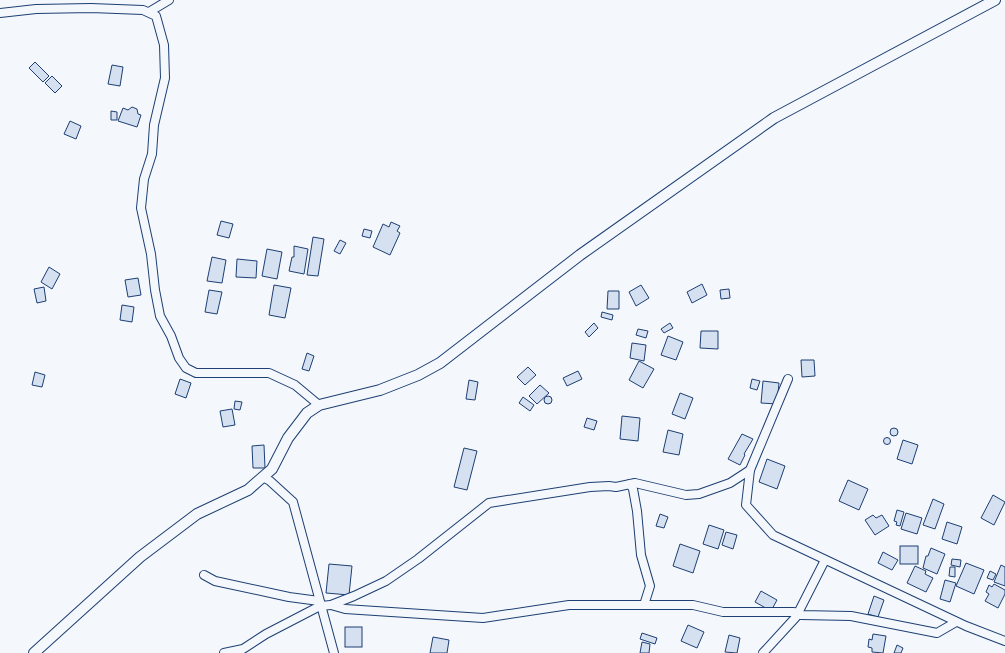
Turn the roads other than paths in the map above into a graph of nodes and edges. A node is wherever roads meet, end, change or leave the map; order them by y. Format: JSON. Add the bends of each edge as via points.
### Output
{"nodes":[{"id":1,"x":169,"y":0,"type":"edge"},
{"id":2,"x":995,"y":0,"type":"edge"},
{"id":3,"x":149,"y":12,"type":"junction"},
{"id":4,"x":0,"y":13,"type":"edge"},
{"id":5,"x":788,"y":379,"type":"dead end"},
{"id":6,"x":319,"y":405,"type":"junction"},
{"id":7,"x":750,"y":470,"type":"junction"},
{"id":8,"x":263,"y":477,"type":"junction"},
{"id":9,"x":630,"y":484,"type":"junction"},
{"id":10,"x":825,"y":560,"type":"junction"},
{"id":11,"x":204,"y":576,"type":"dead end"},
{"id":12,"x":319,"y":604,"type":"junction"},
{"id":13,"x":332,"y":605,"type":"junction"},
{"id":14,"x":644,"y":605,"type":"junction"},
{"id":15,"x":799,"y":613,"type":"junction"},
{"id":16,"x":956,"y":622,"type":"junction"},
{"id":17,"x":1005,"y":641,"type":"edge"},
{"id":18,"x":36,"y":652,"type":"edge"},
{"id":19,"x":224,"y":653,"type":"edge"},
{"id":20,"x":334,"y":653,"type":"edge"},
{"id":21,"x":763,"y":653,"type":"edge"}],
"edges":[{"from":1,"to":3,"type":"street"},
{"from":2,"to":6,"type":"street","via":[[774,118],[580,255],[440,363],[380,390]]},
{"from":3,"to":4,"type":"street","via":[[91,8],[36,9]]},
{"from":3,"to":6,"type":"street","via":[[156,16],[164,45],[165,78],[140,208],[151,254],[160,316],[186,368],[196,373],[268,373],[295,385]]},
{"from":5,"to":7,"type":"street"},
{"from":6,"to":8,"type":"street","via":[[297,424],[272,469]]},
{"from":7,"to":9,"type":"street","via":[[730,483],[699,494],[686,495],[641,483]]},
{"from":7,"to":10,"type":"street","via":[[746,505],[773,535]]},
{"from":8,"to":12,"type":"street","via":[[293,502]]},
{"from":8,"to":18,"type":"street","via":[[248,490],[197,514],[140,558]]},
{"from":9,"to":13,"type":"street","via":[[582,488],[489,503],[386,581]]},
{"from":9,"to":14,"type":"street","via":[[637,511],[641,555],[650,586]]},
{"from":10,"to":15,"type":"street"},
{"from":10,"to":16,"type":"street"},
{"from":11,"to":12,"type":"street","via":[[215,581]]},
{"from":12,"to":13,"type":"street"},
{"from":12,"to":19,"type":"street","via":[[243,649]]},
{"from":12,"to":20,"type":"street"},
{"from":13,"to":14,"type":"street","via":[[345,609],[483,618],[569,605]]},
{"from":14,"to":15,"type":"street","via":[[693,604],[723,612]]},
{"from":15,"to":16,"type":"street","via":[[851,616],[937,633]]},
{"from":15,"to":21,"type":"street"},
{"from":16,"to":17,"type":"street"}]}
